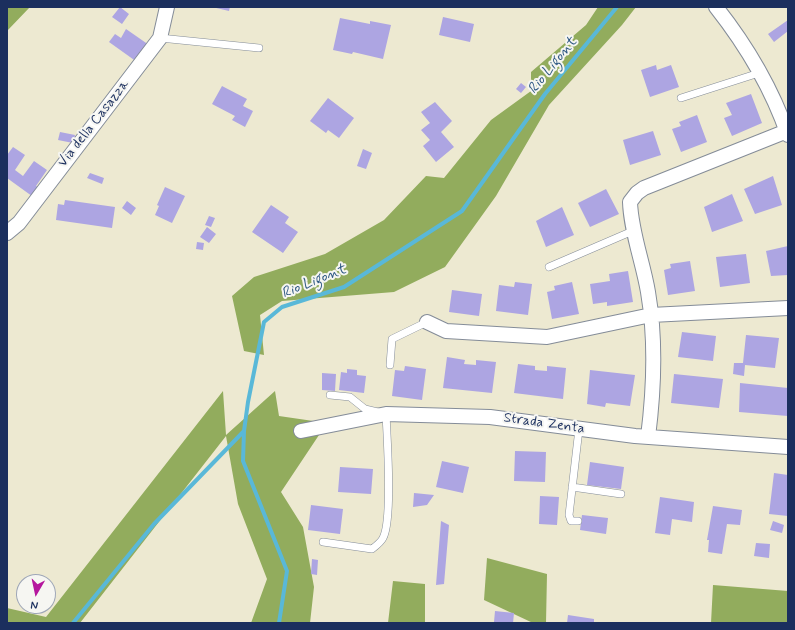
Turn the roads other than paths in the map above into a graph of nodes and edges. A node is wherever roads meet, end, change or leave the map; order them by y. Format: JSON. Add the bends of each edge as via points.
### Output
{"nodes":[{"id":1,"x":167,"y":7,"type":"edge"},
{"id":2,"x":716,"y":7,"type":"edge"},
{"id":3,"x":160,"y":38,"type":"junction"},
{"id":4,"x":259,"y":48,"type":"dead end"},
{"id":5,"x":759,"y":72,"type":"junction"},
{"id":6,"x":682,"y":98,"type":"dead end"},
{"id":7,"x":787,"y":133,"type":"edge"},
{"id":8,"x":635,"y":230,"type":"junction"},
{"id":9,"x":7,"y":233,"type":"edge"},
{"id":10,"x":549,"y":267,"type":"dead end"},
{"id":11,"x":788,"y":308,"type":"edge"},
{"id":12,"x":651,"y":315,"type":"junction"},
{"id":13,"x":427,"y":322,"type":"joint"},
{"id":14,"x":390,"y":365,"type":"dead end"},
{"id":15,"x":330,"y":395,"type":"dead end"},
{"id":16,"x":386,"y":414,"type":"junction"},
{"id":17,"x":579,"y":428,"type":"junction"},
{"id":18,"x":301,"y":431,"type":"dead end"},
{"id":19,"x":648,"y":437,"type":"junction"},
{"id":20,"x":788,"y":447,"type":"edge"},
{"id":21,"x":572,"y":487,"type":"junction"},
{"id":22,"x":621,"y":494,"type":"dead end"},
{"id":23,"x":578,"y":521,"type":"dead end"},
{"id":24,"x":323,"y":542,"type":"dead end"}],
"edges":[{"from":1,"to":3,"type":"street","name":"Via della Casazza"},
{"from":2,"to":5,"type":"street"},
{"from":3,"to":4,"type":"lane"},
{"from":3,"to":9,"type":"street","name":"Via della Casazza","via":[[19,223]]},
{"from":5,"to":6,"type":"lane"},
{"from":5,"to":7,"type":"street"},
{"from":7,"to":8,"type":"street","via":[[644,188],[630,202]]},
{"from":8,"to":10,"type":"lane"},
{"from":8,"to":12,"type":"street"},
{"from":11,"to":12,"type":"street"},
{"from":12,"to":13,"type":"street","via":[[547,338],[446,331]]},
{"from":12,"to":19,"type":"street","via":[[653,380]]},
{"from":13,"to":14,"type":"lane","via":[[407,330],[392,340]]},
{"from":15,"to":16,"type":"lane","via":[[350,397],[365,409]]},
{"from":16,"to":17,"type":"street","name":"Strada Zenta","via":[[496,417]]},
{"from":16,"to":18,"type":"street","name":"Strada Zenta"},
{"from":16,"to":24,"type":"lane","via":[[387,510],[383,539],[372,549]]},
{"from":17,"to":19,"type":"street","name":"Strada Zenta"},
{"from":17,"to":21,"type":"lane"},
{"from":19,"to":20,"type":"street","name":"Strada Zenta"},
{"from":21,"to":22,"type":"lane"},
{"from":21,"to":23,"type":"lane","via":[[569,515],[571,521]]}]}
